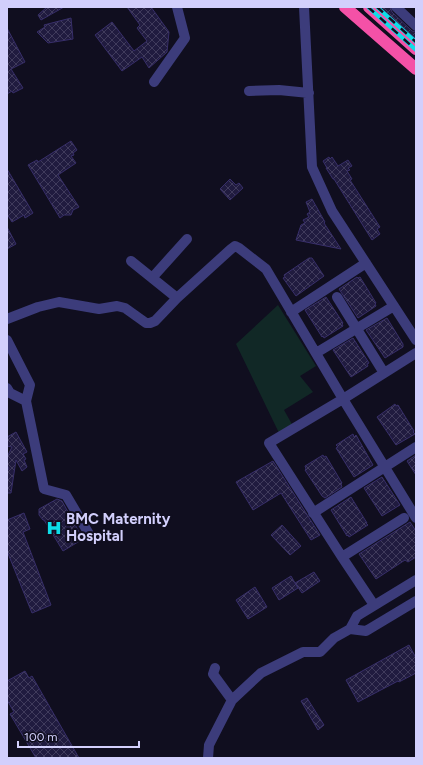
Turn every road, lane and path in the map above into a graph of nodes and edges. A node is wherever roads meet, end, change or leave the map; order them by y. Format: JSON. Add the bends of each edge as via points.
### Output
{"nodes":[{"id":1,"x":177,"y":7,"type":"edge"},
{"id":2,"x":304,"y":7,"type":"edge"},
{"id":3,"x":345,"y":7,"type":"edge"},
{"id":4,"x":369,"y":7,"type":"edge"},
{"id":5,"x":396,"y":7,"type":"edge"},
{"id":6,"x":416,"y":26,"type":"edge"},
{"id":7,"x":416,"y":49,"type":"edge"},
{"id":8,"x":416,"y":69,"type":"edge"},
{"id":9,"x":154,"y":82,"type":"dead end"},
{"id":10,"x":249,"y":91,"type":"dead end"},
{"id":11,"x":308,"y":93,"type":"junction"},
{"id":12,"x":187,"y":239,"type":"dead end"},
{"id":13,"x":131,"y":261,"type":"dead end"},
{"id":14,"x":366,"y":263,"type":"junction"},
{"id":15,"x":152,"y":278,"type":"junction"},
{"id":16,"x":337,"y":297,"type":"dead end"},
{"id":17,"x":177,"y":298,"type":"junction"},
{"id":18,"x":394,"y":306,"type":"junction"},
{"id":19,"x":291,"y":312,"type":"junction"},
{"id":20,"x":7,"y":319,"type":"edge"},
{"id":21,"x":356,"y":329,"type":"junction"},
{"id":22,"x":7,"y":340,"type":"edge"},
{"id":23,"x":416,"y":340,"type":"edge"},
{"id":24,"x":316,"y":353,"type":"junction"},
{"id":25,"x":416,"y":353,"type":"edge"},
{"id":26,"x":384,"y":373,"type":"junction"},
{"id":27,"x":30,"y":385,"type":"junction"},
{"id":28,"x":8,"y":391,"type":"edge"},
{"id":29,"x":343,"y":399,"type":"junction"},
{"id":30,"x":26,"y":401,"type":"junction"},
{"id":31,"x":416,"y":447,"type":"edge"},
{"id":32,"x":385,"y":467,"type":"junction"},
{"id":33,"x":313,"y":513,"type":"junction"},
{"id":34,"x":404,"y":518,"type":"dead end"},
{"id":35,"x":416,"y":518,"type":"edge"},
{"id":36,"x":89,"y":534,"type":"dead end"},
{"id":37,"x":342,"y":557,"type":"junction"},
{"id":38,"x":416,"y":580,"type":"edge"},
{"id":39,"x":416,"y":601,"type":"edge"},
{"id":40,"x":374,"y":605,"type":"junction"},
{"id":41,"x":350,"y":629,"type":"junction"},
{"id":42,"x":214,"y":668,"type":"dead end"},
{"id":43,"x":232,"y":700,"type":"junction"},
{"id":44,"x":208,"y":758,"type":"edge"}],
"edges":[{"from":1,"to":9,"type":"street","via":[[185,38]]},
{"from":2,"to":11,"type":"street"},
{"from":3,"to":8,"type":"highway"},
{"from":4,"to":7,"type":"highway"},
{"from":5,"to":6,"type":"street"},
{"from":10,"to":11,"type":"street"},
{"from":11,"to":14,"type":"street","via":[[312,167],[332,211]]},
{"from":12,"to":15,"type":"street"},
{"from":13,"to":15,"type":"street"},
{"from":14,"to":18,"type":"street"},
{"from":14,"to":19,"type":"street"},
{"from":15,"to":17,"type":"street"},
{"from":16,"to":21,"type":"street"},
{"from":17,"to":19,"type":"street","via":[[235,246],[266,269]]},
{"from":17,"to":20,"type":"street","via":[[150,323],[117,306],[99,309],[59,302]]},
{"from":18,"to":21,"type":"street"},
{"from":18,"to":23,"type":"street"},
{"from":19,"to":24,"type":"street"},
{"from":21,"to":24,"type":"street"},
{"from":21,"to":26,"type":"street"},
{"from":22,"to":27,"type":"street"},
{"from":24,"to":29,"type":"street"},
{"from":25,"to":26,"type":"street"},
{"from":26,"to":29,"type":"street"},
{"from":27,"to":28,"type":"street"},
{"from":27,"to":30,"type":"street"},
{"from":28,"to":30,"type":"street"},
{"from":29,"to":32,"type":"street"},
{"from":29,"to":33,"type":"street","via":[[269,443]]},
{"from":30,"to":36,"type":"street","via":[[44,489],[66,495]]},
{"from":31,"to":32,"type":"street"},
{"from":32,"to":33,"type":"street"},
{"from":32,"to":35,"type":"street"},
{"from":33,"to":37,"type":"street"},
{"from":34,"to":37,"type":"street"},
{"from":37,"to":40,"type":"street"},
{"from":38,"to":40,"type":"street"},
{"from":39,"to":41,"type":"street","via":[[366,630]]},
{"from":40,"to":41,"type":"street","via":[[357,616]]},
{"from":41,"to":43,"type":"street","via":[[334,638],[320,652],[303,652],[261,673]]},
{"from":42,"to":43,"type":"street","via":[[213,674]]},
{"from":43,"to":44,"type":"street","via":[[209,745]]}]}
